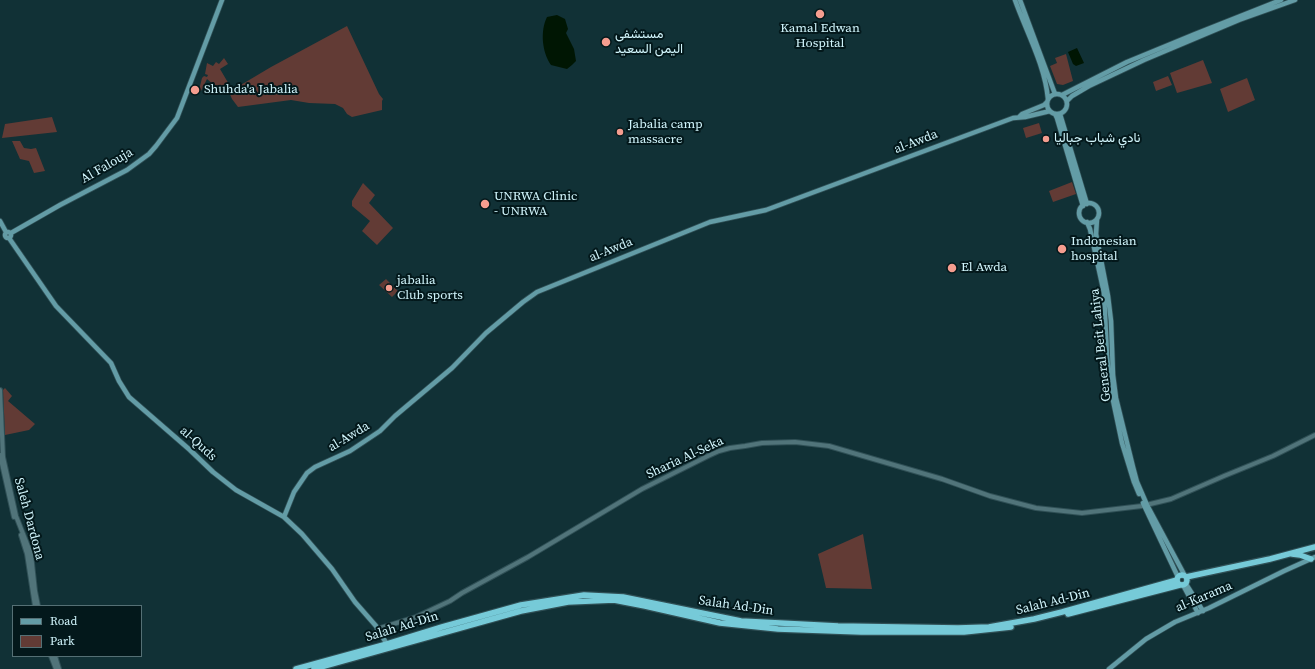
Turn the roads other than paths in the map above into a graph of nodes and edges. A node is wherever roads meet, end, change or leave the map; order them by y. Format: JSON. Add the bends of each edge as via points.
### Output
{"nodes":[{"id":1,"x":222,"y":0,"type":"edge"},
{"id":2,"x":1015,"y":0,"type":"edge"},
{"id":3,"x":1020,"y":0,"type":"edge"},
{"id":4,"x":1281,"y":0,"type":"edge"},
{"id":5,"x":1295,"y":0,"type":"edge"},
{"id":6,"x":1055,"y":94,"type":"junction"},
{"id":7,"x":1062,"y":95,"type":"junction"},
{"id":8,"x":1048,"y":100,"type":"junction"},
{"id":9,"x":1067,"y":101,"type":"junction"},
{"id":10,"x":1050,"y":111,"type":"junction"},
{"id":11,"x":1057,"y":114,"type":"junction"},
{"id":12,"x":1019,"y":117,"type":"junction"},
{"id":13,"x":1085,"y":205,"type":"junction"},
{"id":14,"x":1097,"y":219,"type":"junction"},
{"id":15,"x":0,"y":221,"type":"edge"},
{"id":16,"x":1087,"y":222,"type":"junction"},
{"id":17,"x":9,"y":235,"type":"junction"},
{"id":18,"x":0,"y":390,"type":"edge"},
{"id":19,"x":1315,"y":434,"type":"edge"},
{"id":20,"x":0,"y":455,"type":"edge"},
{"id":21,"x":1146,"y":505,"type":"junction"},
{"id":22,"x":284,"y":517,"type":"junction"},
{"id":23,"x":1315,"y":547,"type":"edge"},
{"id":24,"x":1288,"y":554,"type":"junction"},
{"id":25,"x":1313,"y":558,"type":"edge"},
{"id":26,"x":1182,"y":581,"type":"junction"},
{"id":27,"x":35,"y":605,"type":"edge"},
{"id":28,"x":38,"y":605,"type":"edge"},
{"id":29,"x":1196,"y":605,"type":"junction"},
{"id":30,"x":1209,"y":608,"type":"junction"},
{"id":31,"x":1200,"y":612,"type":"junction"},
{"id":32,"x":1191,"y":616,"type":"junction"},
{"id":33,"x":377,"y":629,"type":"junction"},
{"id":34,"x":388,"y":646,"type":"junction"},
{"id":35,"x":51,"y":657,"type":"edge"},
{"id":36,"x":55,"y":657,"type":"edge"},
{"id":37,"x":56,"y":669,"type":"edge"},
{"id":38,"x":59,"y":669,"type":"edge"},
{"id":39,"x":296,"y":669,"type":"edge"},
{"id":40,"x":314,"y":669,"type":"edge"},
{"id":41,"x":1109,"y":669,"type":"edge"}],
"edges":[{"from":1,"to":17,"type":"main road","name":"Al Falouja","via":[[176,118],[149,154],[127,170]]},
{"from":2,"to":8,"type":"main road","via":[[1047,86]]},
{"from":3,"to":6,"type":"main road"},
{"from":4,"to":7,"type":"main road","via":[[1133,60]]},
{"from":5,"to":9,"type":"main road","via":[[1239,20],[1144,60],[1090,86]]},
{"from":6,"to":7,"type":"main road"},
{"from":6,"to":8,"type":"main road"},
{"from":7,"to":9,"type":"main road"},
{"from":8,"to":10,"type":"main road","via":[[1047,107]]},
{"from":8,"to":12,"type":"main road","name":"al-Awda","via":[[1044,105]]},
{"from":9,"to":11,"type":"main road","via":[[1066,109]]},
{"from":10,"to":11,"type":"main road"},
{"from":10,"to":12,"type":"main road","name":"al-Awda"},
{"from":11,"to":13,"type":"main road"},
{"from":12,"to":22,"type":"main road","name":"al-Awda","via":[[766,210],[710,222],[537,292],[486,333],[452,368],[394,416],[380,431],[350,451],[307,473],[294,492]]},
{"from":13,"to":14,"type":"main road","via":[[1092,204],[1097,208]]},
{"from":13,"to":16,"type":"main road","via":[[1080,210],[1080,215],[1082,220]]},
{"from":14,"to":16,"type":"main road"},
{"from":14,"to":21,"type":"main road","name":"General Beit Lahiya","via":[[1096,234],[1111,321],[1111,358],[1116,398],[1137,482]]},
{"from":15,"to":17,"type":"main road","name":"al-Quds"},
{"from":16,"to":21,"type":"main road","name":"General Beit Lahiya","via":[[1104,293],[1109,375],[1115,414],[1134,482]]},
{"from":17,"to":22,"type":"main road","name":"al-Quds","via":[[56,306],[112,363],[129,397],[236,490]]},
{"from":18,"to":28,"type":"street","name":"Saleh Dardona","via":[[5,468],[16,516],[31,554]]},
{"from":19,"to":21,"type":"street","name":"Sharia Al-Seka","via":[[1274,456],[1171,499]]},
{"from":20,"to":27,"type":"street","name":"Saleh Dardona","via":[[14,518],[27,554]]},
{"from":21,"to":26,"type":"main road","name":"General Beit Lahiya"},
{"from":21,"to":33,"type":"street","name":"Sharia Al-Seka","via":[[1082,513],[1036,508],[829,446],[778,442],[735,447],[719,450],[642,489],[450,601],[416,617]]},
{"from":22,"to":33,"type":"main road","name":"al-Quds","via":[[332,569]]},
{"from":23,"to":24,"type":"highway","name":"Salah Ad-Din"},
{"from":24,"to":25,"type":"highway"},
{"from":24,"to":26,"type":"highway","name":"Salah Ad-Din"},
{"from":25,"to":30,"type":"main road","name":"al-Karama"},
{"from":26,"to":29,"type":"main road","name":"General Beit Lahiya"},
{"from":26,"to":34,"type":"highway","name":"Salah Ad-Din","via":[[1031,623],[964,632],[861,632],[743,626],[614,600],[568,602],[521,611]]},
{"from":29,"to":30,"type":"main road"},
{"from":29,"to":31,"type":"main road","name":"General Beit Lahiya"},
{"from":29,"to":32,"type":"main road"},
{"from":30,"to":31,"type":"main road","name":"al-Karama"},
{"from":31,"to":32,"type":"main road","name":"al-Karama"},
{"from":32,"to":41,"type":"main road","name":"al-Karama","via":[[1146,639]]},
{"from":33,"to":34,"type":"main road","name":"al-Quds"},
{"from":34,"to":39,"type":"highway","name":"Salah Ad-Din"},
{"from":34,"to":40,"type":"highway","name":"Salah Ad-Din"},
{"from":35,"to":37,"type":"street"},
{"from":36,"to":38,"type":"street"}]}
